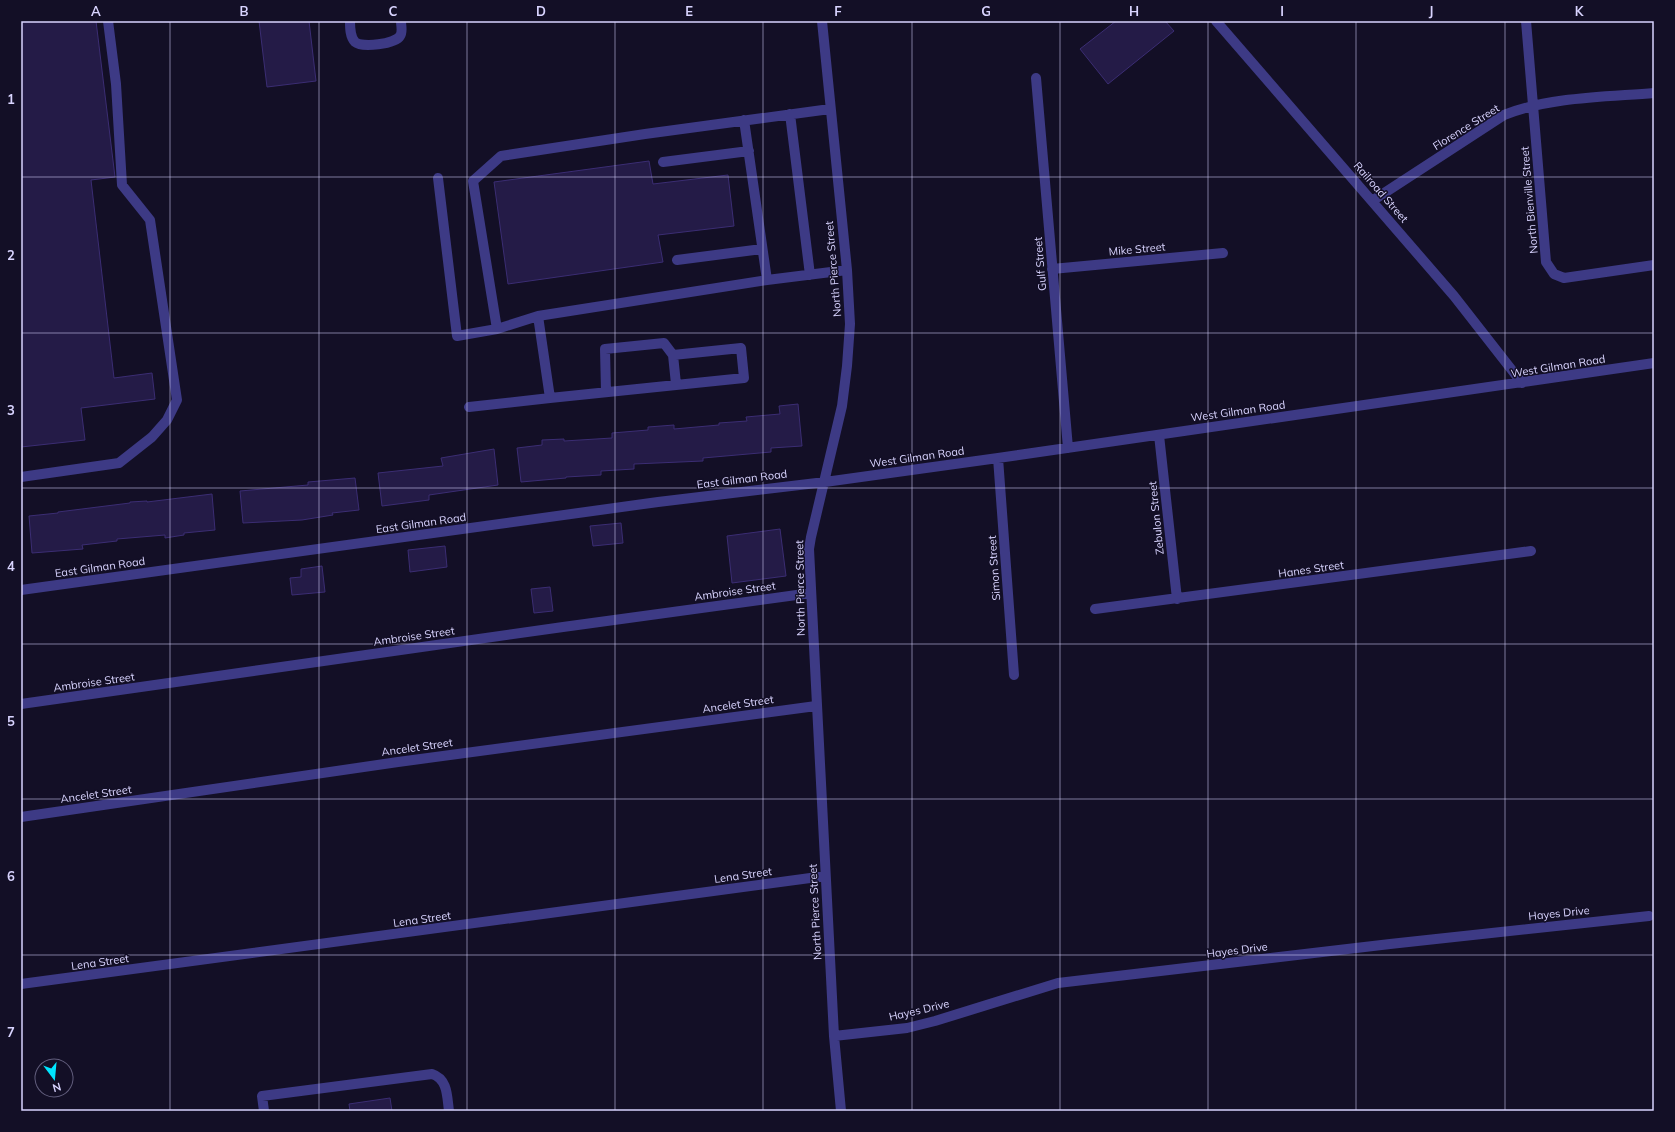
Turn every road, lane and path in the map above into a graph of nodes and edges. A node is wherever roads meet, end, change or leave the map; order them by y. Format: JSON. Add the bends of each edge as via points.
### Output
{"nodes":[{"id":1,"x":108,"y":21,"type":"edge"},
{"id":2,"x":350,"y":21,"type":"edge"},
{"id":3,"x":401,"y":21,"type":"edge"},
{"id":4,"x":822,"y":21,"type":"edge"},
{"id":5,"x":1216,"y":21,"type":"edge"},
{"id":6,"x":1526,"y":21,"type":"edge"},
{"id":7,"x":1036,"y":78,"type":"dead end"},
{"id":8,"x":1654,"y":93,"type":"edge"},
{"id":9,"x":1532,"y":106,"type":"junction"},
{"id":10,"x":830,"y":108,"type":"junction"},
{"id":11,"x":790,"y":114,"type":"junction"},
{"id":12,"x":744,"y":120,"type":"junction"},
{"id":13,"x":748,"y":151,"type":"junction"},
{"id":14,"x":663,"y":162,"type":"dead end"},
{"id":15,"x":438,"y":178,"type":"dead end"},
{"id":16,"x":1372,"y":201,"type":"junction"},
{"id":17,"x":762,"y":249,"type":"junction"},
{"id":18,"x":1223,"y":253,"type":"dead end"},
{"id":19,"x":677,"y":260,"type":"dead end"},
{"id":20,"x":1654,"y":264,"type":"edge"},
{"id":21,"x":1052,"y":269,"type":"junction"},
{"id":22,"x":847,"y":270,"type":"junction"},
{"id":23,"x":810,"y":275,"type":"junction"},
{"id":24,"x":767,"y":280,"type":"junction"},
{"id":25,"x":538,"y":316,"type":"junction"},
{"id":26,"x":497,"y":329,"type":"junction"},
{"id":27,"x":673,"y":355,"type":"junction"},
{"id":28,"x":1654,"y":363,"type":"edge"},
{"id":29,"x":1522,"y":383,"type":"junction"},
{"id":30,"x":676,"y":384,"type":"junction"},
{"id":31,"x":606,"y":392,"type":"junction"},
{"id":32,"x":550,"y":398,"type":"junction"},
{"id":33,"x":469,"y":407,"type":"dead end"},
{"id":34,"x":1159,"y":435,"type":"junction"},
{"id":35,"x":1068,"y":448,"type":"junction"},
{"id":36,"x":998,"y":458,"type":"junction"},
{"id":37,"x":21,"y":477,"type":"edge"},
{"id":38,"x":825,"y":482,"type":"junction"},
{"id":39,"x":1531,"y":551,"type":"dead end"},
{"id":40,"x":21,"y":590,"type":"edge"},
{"id":41,"x":811,"y":593,"type":"junction"},
{"id":42,"x":1177,"y":599,"type":"junction"},
{"id":43,"x":1095,"y":609,"type":"dead end"},
{"id":44,"x":1014,"y":675,"type":"dead end"},
{"id":45,"x":21,"y":704,"type":"edge"},
{"id":46,"x":816,"y":706,"type":"junction"},
{"id":47,"x":21,"y":817,"type":"edge"},
{"id":48,"x":825,"y":876,"type":"junction"},
{"id":49,"x":1649,"y":916,"type":"dead end"},
{"id":50,"x":21,"y":984,"type":"edge"},
{"id":51,"x":834,"y":1036,"type":"junction"},
{"id":52,"x":264,"y":1111,"type":"edge"},
{"id":53,"x":449,"y":1111,"type":"edge"},
{"id":54,"x":841,"y":1111,"type":"edge"}],
"edges":[{"from":1,"to":37,"type":"street","via":[[116,84],[122,185],[150,220],[177,400],[167,420],[157,431],[119,463]]},
{"from":2,"to":3,"type":"street","via":[[352,37],[362,46],[393,42],[402,33]]},
{"from":4,"to":10,"type":"street","name":"North Pierce Street"},
{"from":5,"to":16,"type":"street","name":"Railroad Street"},
{"from":6,"to":9,"type":"street","name":"North Bienville Street"},
{"from":7,"to":21,"type":"street","name":"Gulf Street"},
{"from":8,"to":9,"type":"street","name":"Florence Street"},
{"from":9,"to":16,"type":"street","name":"Florence Street","via":[[1504,115]]},
{"from":9,"to":20,"type":"street","name":"North Bienville Street","via":[[1546,262],[1550,270],[1564,278]]},
{"from":10,"to":11,"type":"street"},
{"from":10,"to":22,"type":"street","name":"North Pierce Street"},
{"from":11,"to":12,"type":"street"},
{"from":11,"to":23,"type":"street"},
{"from":12,"to":13,"type":"street"},
{"from":12,"to":26,"type":"street","via":[[501,156],[474,181]]},
{"from":13,"to":14,"type":"street"},
{"from":13,"to":17,"type":"street"},
{"from":15,"to":26,"type":"street","via":[[457,336]]},
{"from":16,"to":29,"type":"street","name":"Railroad Street","via":[[1454,296]]},
{"from":17,"to":19,"type":"street"},
{"from":17,"to":24,"type":"street"},
{"from":18,"to":21,"type":"street","name":"Mike Street"},
{"from":21,"to":35,"type":"street","name":"Gulf Street"},
{"from":22,"to":23,"type":"street"},
{"from":22,"to":38,"type":"street","name":"North Pierce Street","via":[[850,324],[847,366],[842,406]]},
{"from":23,"to":24,"type":"street"},
{"from":24,"to":25,"type":"street"},
{"from":25,"to":26,"type":"street"},
{"from":25,"to":32,"type":"street"},
{"from":27,"to":30,"type":"street"},
{"from":27,"to":30,"type":"street","via":[[741,348],[744,378]]},
{"from":27,"to":31,"type":"street","via":[[664,343],[605,349]]},
{"from":28,"to":29,"type":"street","name":"West Gilman Road"},
{"from":29,"to":34,"type":"street","name":"West Gilman Road"},
{"from":30,"to":31,"type":"street"},
{"from":31,"to":32,"type":"street"},
{"from":32,"to":33,"type":"street"},
{"from":34,"to":35,"type":"street","name":"West Gilman Road"},
{"from":34,"to":42,"type":"street","name":"Zebulon Street"},
{"from":35,"to":36,"type":"street","name":"West Gilman Road"},
{"from":36,"to":38,"type":"street","name":"West Gilman Road"},
{"from":36,"to":44,"type":"street","name":"Simon Street"},
{"from":38,"to":40,"type":"street","name":"East Gilman Road","via":[[658,502]]},
{"from":38,"to":41,"type":"street","name":"North Pierce Street","via":[[809,549]]},
{"from":39,"to":42,"type":"street","name":"Hanes Street"},
{"from":41,"to":45,"type":"street","name":"Ambroise Street"},
{"from":41,"to":46,"type":"street","name":"North Pierce Street"},
{"from":42,"to":43,"type":"street","name":"Hanes Street"},
{"from":46,"to":47,"type":"street","name":"Ancelet Street","via":[[390,763]]},
{"from":46,"to":48,"type":"street","name":"North Pierce Street"},
{"from":48,"to":50,"type":"street","name":"Lena Street"},
{"from":48,"to":51,"type":"street","name":"North Pierce Street"},
{"from":49,"to":51,"type":"street","name":"Hayes Drive","via":[[1058,983],[908,1028]]},
{"from":51,"to":54,"type":"street","name":"North Pierce Street"},
{"from":52,"to":53,"type":"street","via":[[262,1096],[432,1074],[439,1076],[443,1081]]}]}
